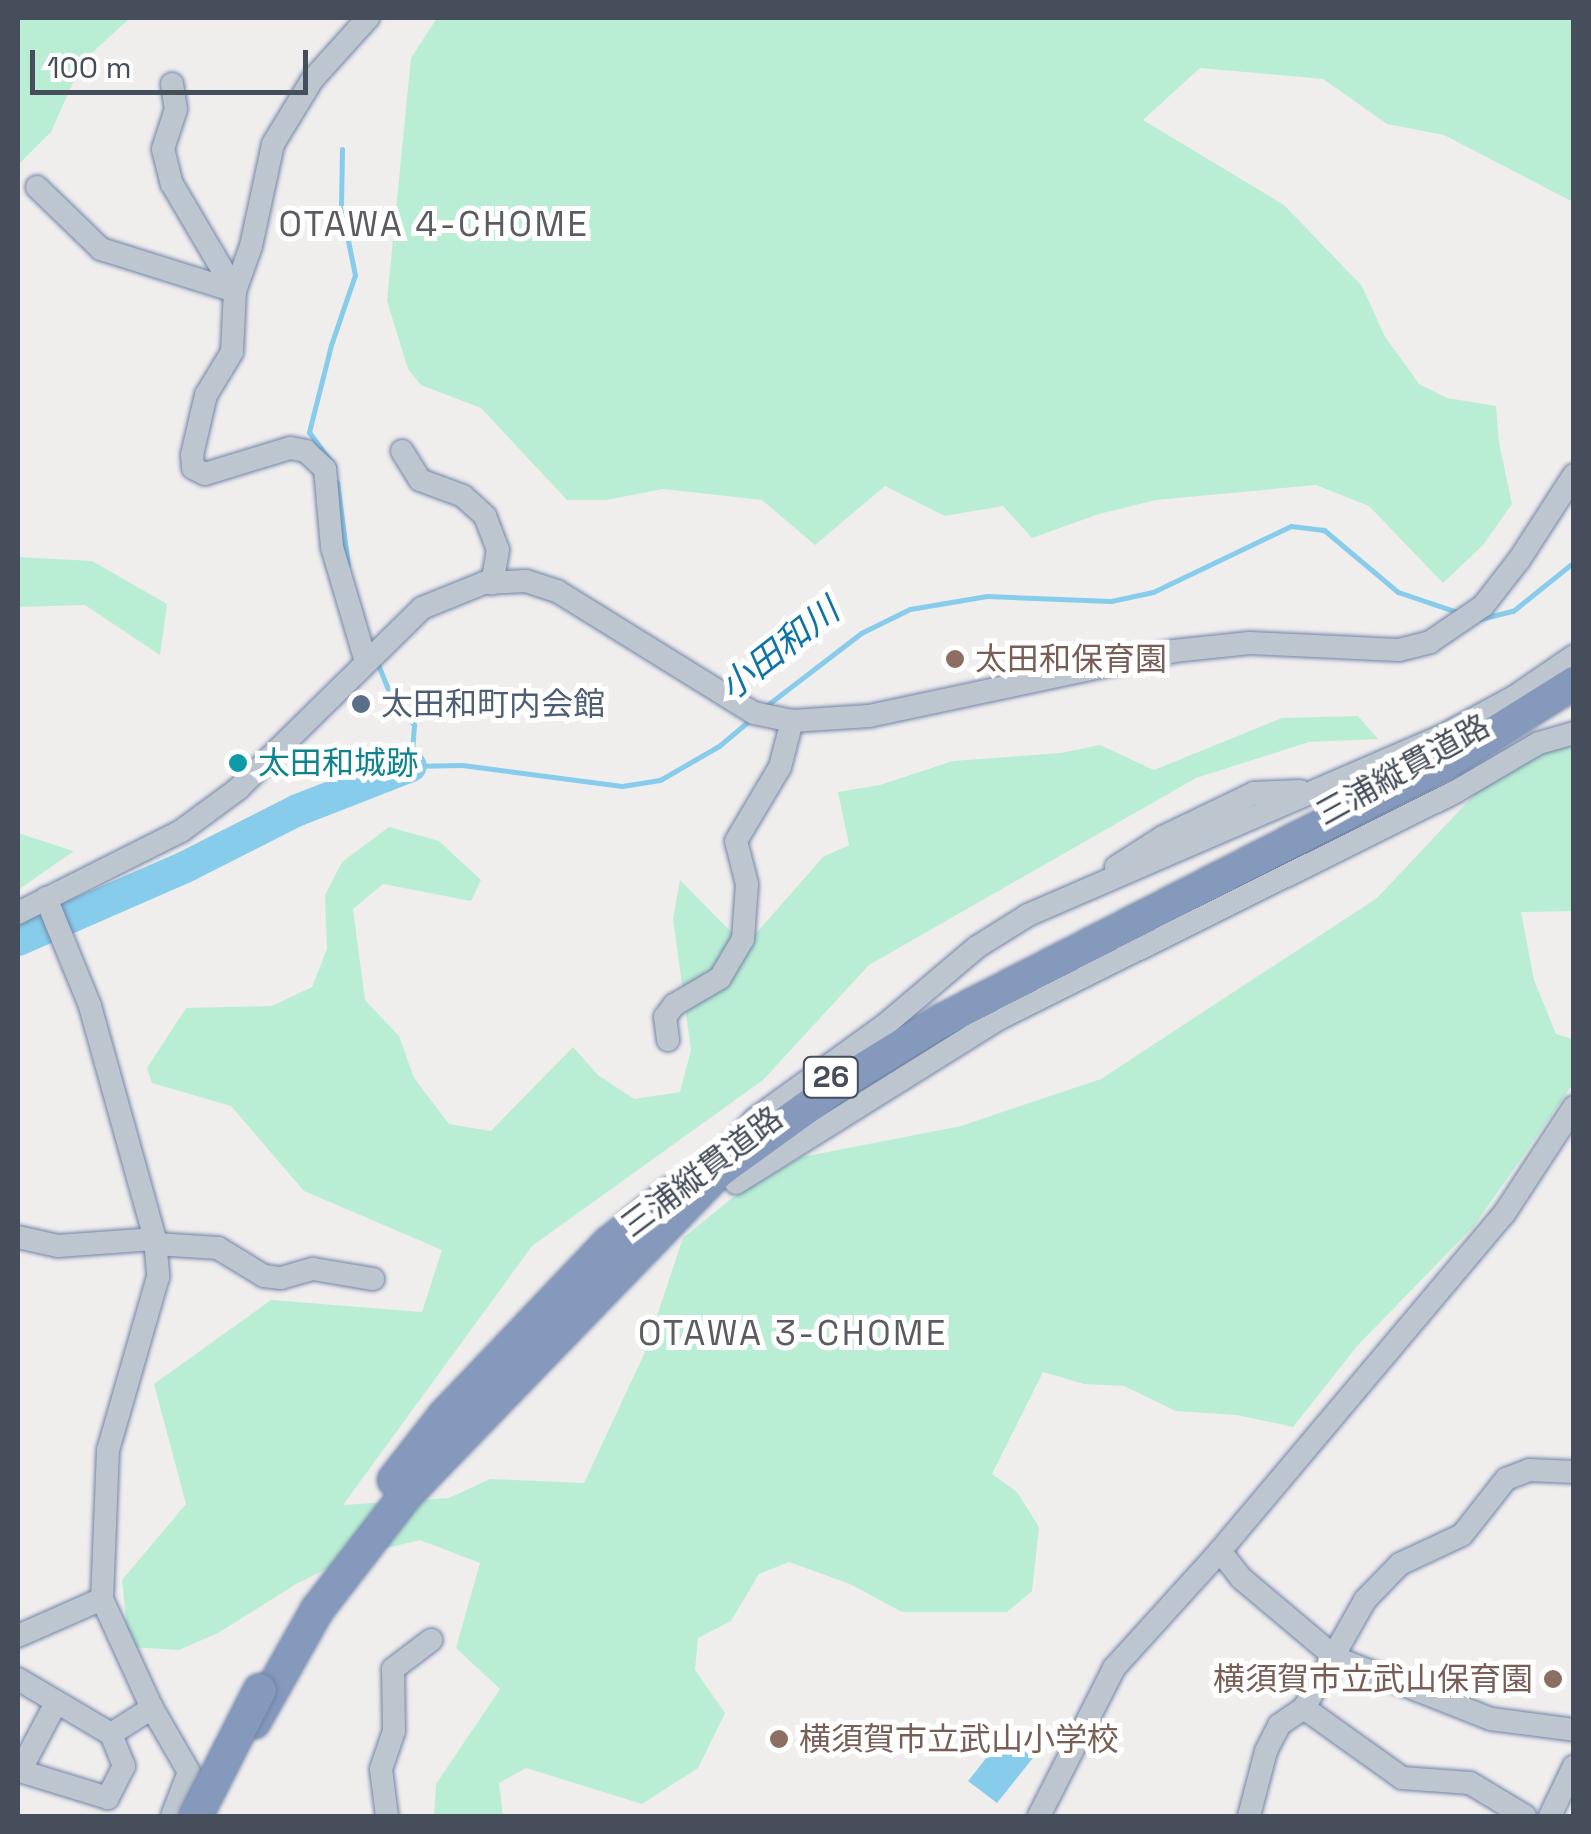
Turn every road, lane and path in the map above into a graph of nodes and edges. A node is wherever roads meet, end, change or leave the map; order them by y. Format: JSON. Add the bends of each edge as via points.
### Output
{"nodes":[{"id":1,"x":368,"y":18,"type":"edge"},
{"id":2,"x":172,"y":84,"type":"dead end"},
{"id":3,"x":37,"y":187,"type":"dead end"},
{"id":4,"x":235,"y":291,"type":"junction"},
{"id":5,"x":402,"y":452,"type":"dead end"},
{"id":6,"x":1574,"y":474,"type":"edge"},
{"id":7,"x":492,"y":582,"type":"junction"},
{"id":8,"x":1574,"y":656,"type":"edge"},
{"id":9,"x":366,"y":662,"type":"junction"},
{"id":10,"x":1574,"y":669,"type":"edge"},
{"id":11,"x":1574,"y":683,"type":"edge"},
{"id":12,"x":792,"y":722,"type":"junction"},
{"id":13,"x":1574,"y":733,"type":"edge"},
{"id":14,"x":46,"y":898,"type":"junction"},
{"id":15,"x":18,"y":913,"type":"edge"},
{"id":16,"x":668,"y":1040,"type":"dead end"},
{"id":17,"x":1574,"y":1107,"type":"edge"},
{"id":18,"x":730,"y":1169,"type":"junction"},
{"id":19,"x":18,"y":1237,"type":"edge"},
{"id":20,"x":155,"y":1241,"type":"junction"},
{"id":21,"x":373,"y":1279,"type":"dead end"},
{"id":22,"x":1574,"y":1472,"type":"edge"},
{"id":23,"x":1220,"y":1551,"type":"junction"},
{"id":24,"x":102,"y":1599,"type":"junction"},
{"id":25,"x":18,"y":1636,"type":"edge"},
{"id":26,"x":431,"y":1640,"type":"dead end"},
{"id":27,"x":1336,"y":1658,"type":"junction"},
{"id":28,"x":18,"y":1679,"type":"edge"},
{"id":29,"x":264,"y":1692,"type":"junction"},
{"id":30,"x":56,"y":1703,"type":"junction"},
{"id":31,"x":152,"y":1708,"type":"junction"},
{"id":32,"x":1304,"y":1708,"type":"junction"},
{"id":33,"x":1574,"y":1730,"type":"edge"},
{"id":34,"x":111,"y":1734,"type":"junction"},
{"id":35,"x":1574,"y":1766,"type":"edge"},
{"id":36,"x":189,"y":1772,"type":"junction"},
{"id":37,"x":172,"y":1816,"type":"edge"},
{"id":38,"x":203,"y":1816,"type":"edge"},
{"id":39,"x":386,"y":1816,"type":"edge"},
{"id":40,"x":1038,"y":1816,"type":"edge"},
{"id":41,"x":1249,"y":1816,"type":"edge"},
{"id":42,"x":1525,"y":1816,"type":"edge"},
{"id":43,"x":1550,"y":1816,"type":"edge"}],
"edges":[{"from":1,"to":4,"type":"street","via":[[312,80],[274,144]]},
{"from":2,"to":4,"type":"street","via":[[176,109],[163,150],[172,184]]},
{"from":3,"to":4,"type":"street","via":[[101,250]]},
{"from":4,"to":9,"type":"street","via":[[232,352],[206,395],[193,468],[206,474],[290,448],[306,451],[325,469],[332,547]]},
{"from":5,"to":7,"type":"street","via":[[420,480],[479,507],[498,550]]},
{"from":6,"to":12,"type":"street","via":[[1483,606],[1430,642],[1399,650],[1250,643],[1174,652],[869,716]]},
{"from":7,"to":9,"type":"street","via":[[422,608]]},
{"from":7,"to":12,"type":"street","via":[[526,581],[557,591],[711,690],[754,713]]},
{"from":8,"to":18,"type":"street","via":[[1477,719],[1042,906],[977,947],[885,1025],[755,1119]]},
{"from":9,"to":14,"type":"street","via":[[238,789],[136,856]]},
{"from":10,"to":18,"type":"highway","name":"三浦縦貫道路","number":"26","via":[[1431,758],[937,1012],[834,1074]]},
{"from":11,"to":29,"type":"highway","name":"三浦縦貫道路","number":"26","via":[[1437,767],[941,1021],[719,1171],[405,1496]]},
{"from":12,"to":16,"type":"street","via":[[780,767],[736,841],[746,884],[742,938],[720,978],[674,1004],[665,1017]]},
{"from":13,"to":18,"type":"street","via":[[1539,743],[1455,792],[998,1019]]},
{"from":14,"to":15,"type":"street"},
{"from":14,"to":20,"type":"street","via":[[90,1006]]},
{"from":17,"to":23,"type":"street","via":[[1504,1214]]},
{"from":18,"to":29,"type":"highway","name":"三浦縦貫道路","number":"26","via":[[609,1243],[444,1416],[340,1558]]},
{"from":19,"to":20,"type":"street","via":[[58,1246]]},
{"from":20,"to":21,"type":"street","via":[[218,1248],[264,1276],[313,1269]]},
{"from":20,"to":24,"type":"street","via":[[158,1277],[108,1450]]},
{"from":22,"to":27,"type":"street","via":[[1529,1470],[1506,1479],[1462,1536],[1400,1564],[1365,1600]]},
{"from":23,"to":27,"type":"street","via":[[1241,1578]]},
{"from":23,"to":40,"type":"street","via":[[1114,1668]]},
{"from":24,"to":25,"type":"street"},
{"from":24,"to":31,"type":"street"},
{"from":26,"to":39,"type":"street","via":[[393,1669],[394,1731],[381,1769]]},
{"from":27,"to":32,"type":"street"},
{"from":27,"to":33,"type":"street","via":[[1491,1719]]},
{"from":28,"to":30,"type":"street"},
{"from":29,"to":38,"type":"highway","name":"三浦縦貫道路","number":"26","bridge":true},
{"from":30,"to":34,"type":"street"},
{"from":30,"to":34,"type":"street","via":[[20,1772],[108,1798],[124,1766]]},
{"from":31,"to":34,"type":"street"},
{"from":31,"to":36,"type":"street"},
{"from":32,"to":41,"type":"street","via":[[1278,1725]]},
{"from":32,"to":42,"type":"street","via":[[1402,1778],[1470,1783]]},
{"from":35,"to":43,"type":"street"},
{"from":36,"to":37,"type":"street"},
{"from":36,"to":38,"type":"street"}]}
